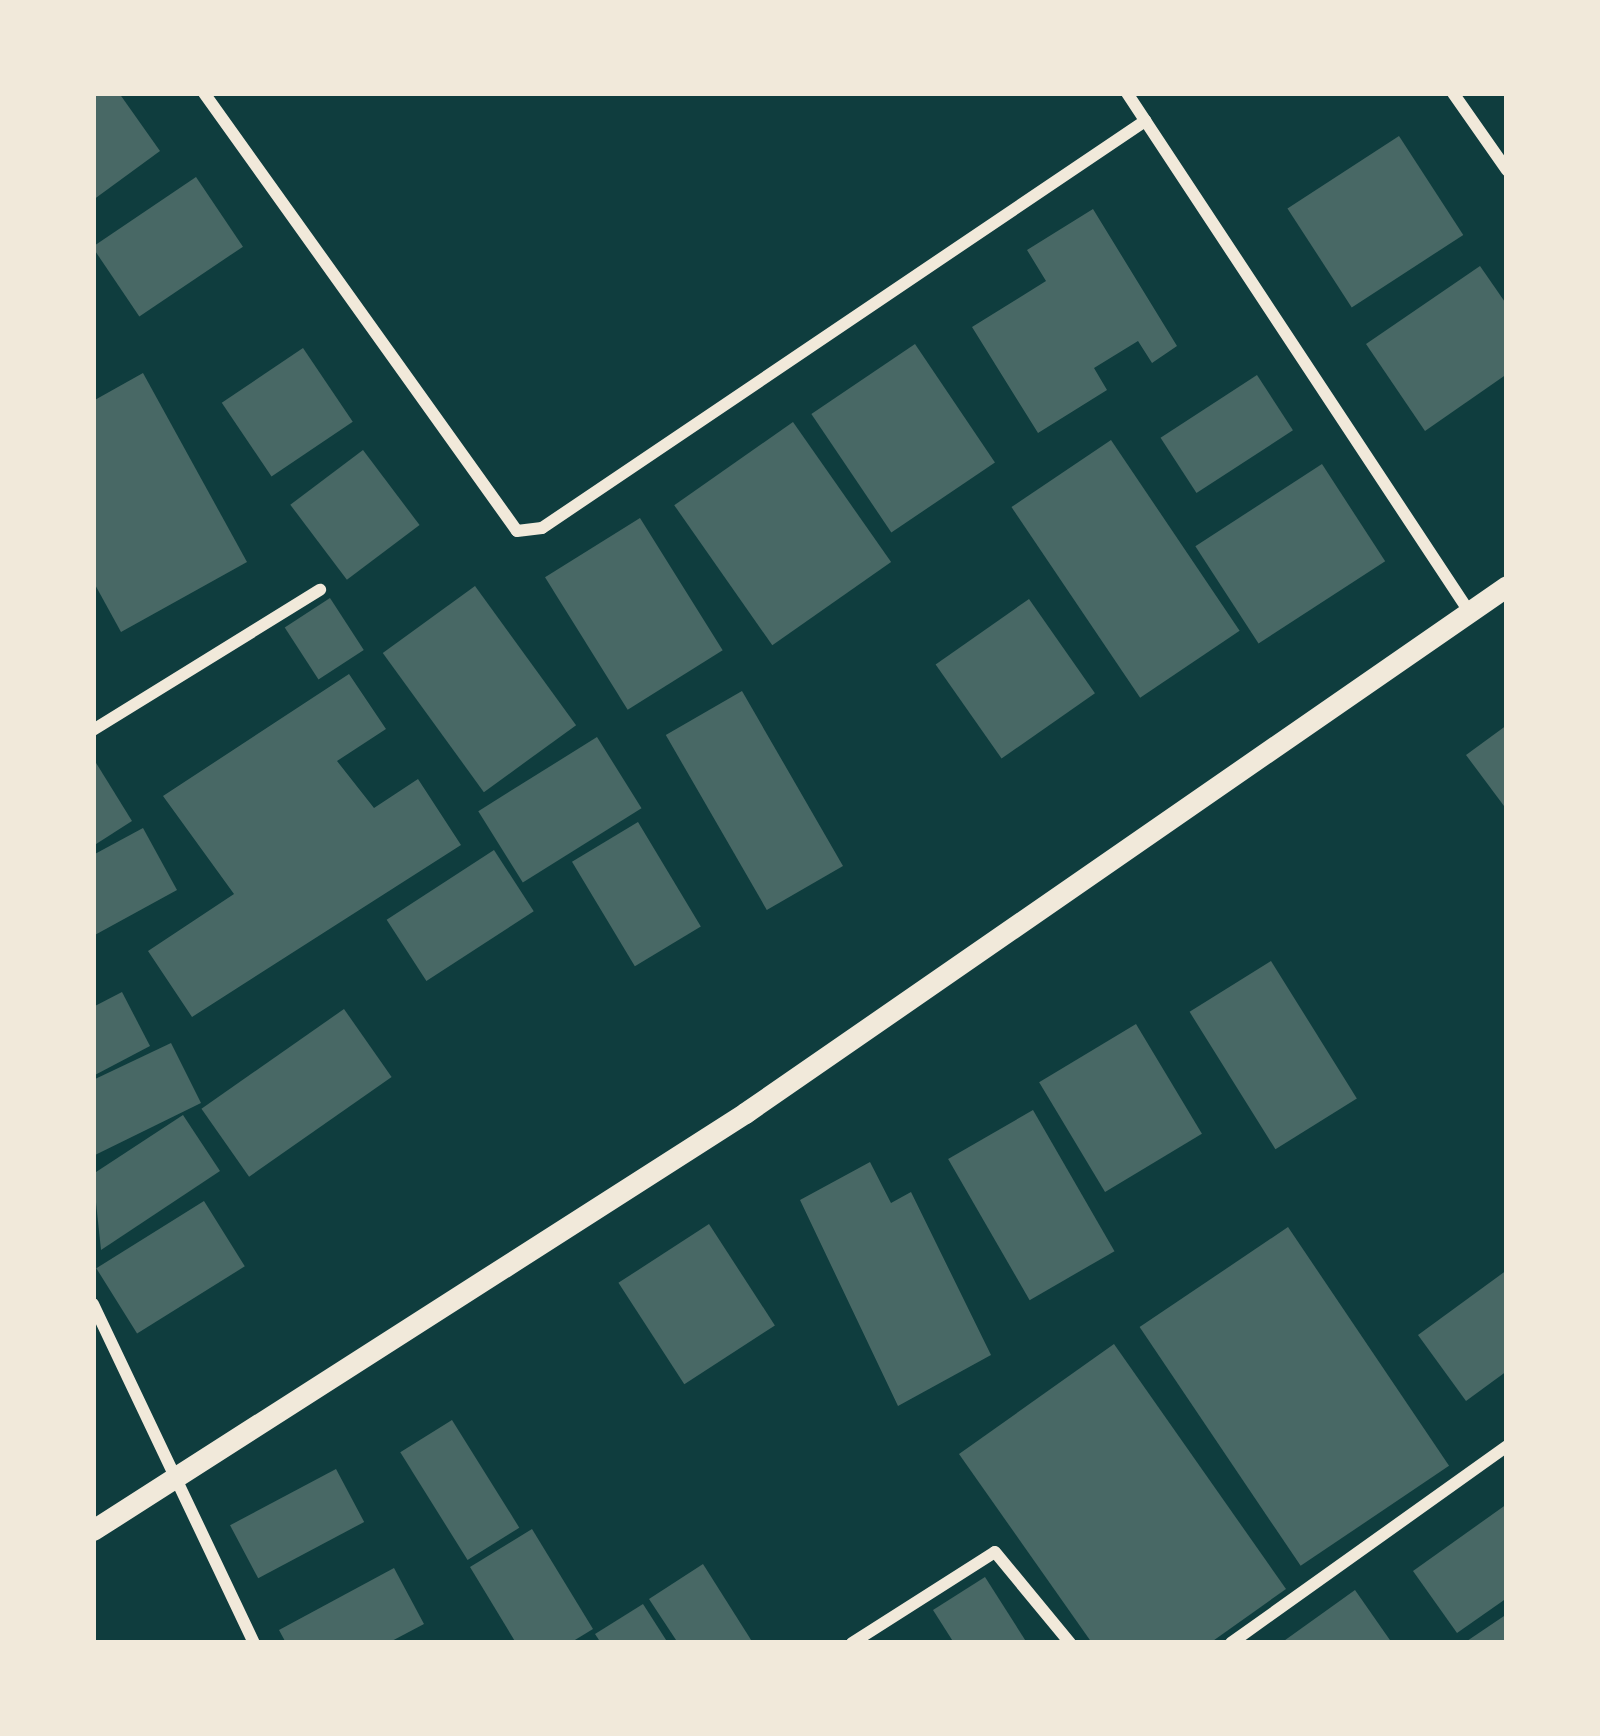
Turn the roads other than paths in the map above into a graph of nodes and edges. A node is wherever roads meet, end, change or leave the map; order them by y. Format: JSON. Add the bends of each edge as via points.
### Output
{"nodes":[{"id":1,"x":204,"y":93,"type":"edge"},
{"id":2,"x":1126,"y":93,"type":"edge"},
{"id":3,"x":1453,"y":93,"type":"edge"},
{"id":4,"x":1145,"y":121,"type":"junction"},
{"id":5,"x":1507,"y":170,"type":"edge"},
{"id":6,"x":1507,"y":586,"type":"edge"},
{"id":7,"x":320,"y":590,"type":"dead end"},
{"id":8,"x":1470,"y":613,"type":"junction"},
{"id":9,"x":93,"y":730,"type":"edge"},
{"id":10,"x":93,"y":1304,"type":"edge"},
{"id":11,"x":1507,"y":1446,"type":"edge"},
{"id":12,"x":171,"y":1478,"type":"junction"},
{"id":13,"x":93,"y":1530,"type":"edge"},
{"id":14,"x":254,"y":1643,"type":"edge"},
{"id":15,"x":852,"y":1643,"type":"edge"},
{"id":16,"x":1070,"y":1643,"type":"edge"},
{"id":17,"x":1231,"y":1643,"type":"edge"}],
"edges":[{"from":1,"to":4,"type":"street","via":[[518,531],[542,528]]},
{"from":2,"to":4,"type":"street"},
{"from":3,"to":5,"type":"street"},
{"from":4,"to":8,"type":"street"},
{"from":6,"to":8,"type":"street"},
{"from":7,"to":9,"type":"street"},
{"from":8,"to":12,"type":"street","via":[[745,1113]]},
{"from":10,"to":12,"type":"street"},
{"from":11,"to":17,"type":"street"},
{"from":12,"to":13,"type":"street"},
{"from":12,"to":14,"type":"street"},
{"from":15,"to":16,"type":"street","via":[[995,1552]]}]}
